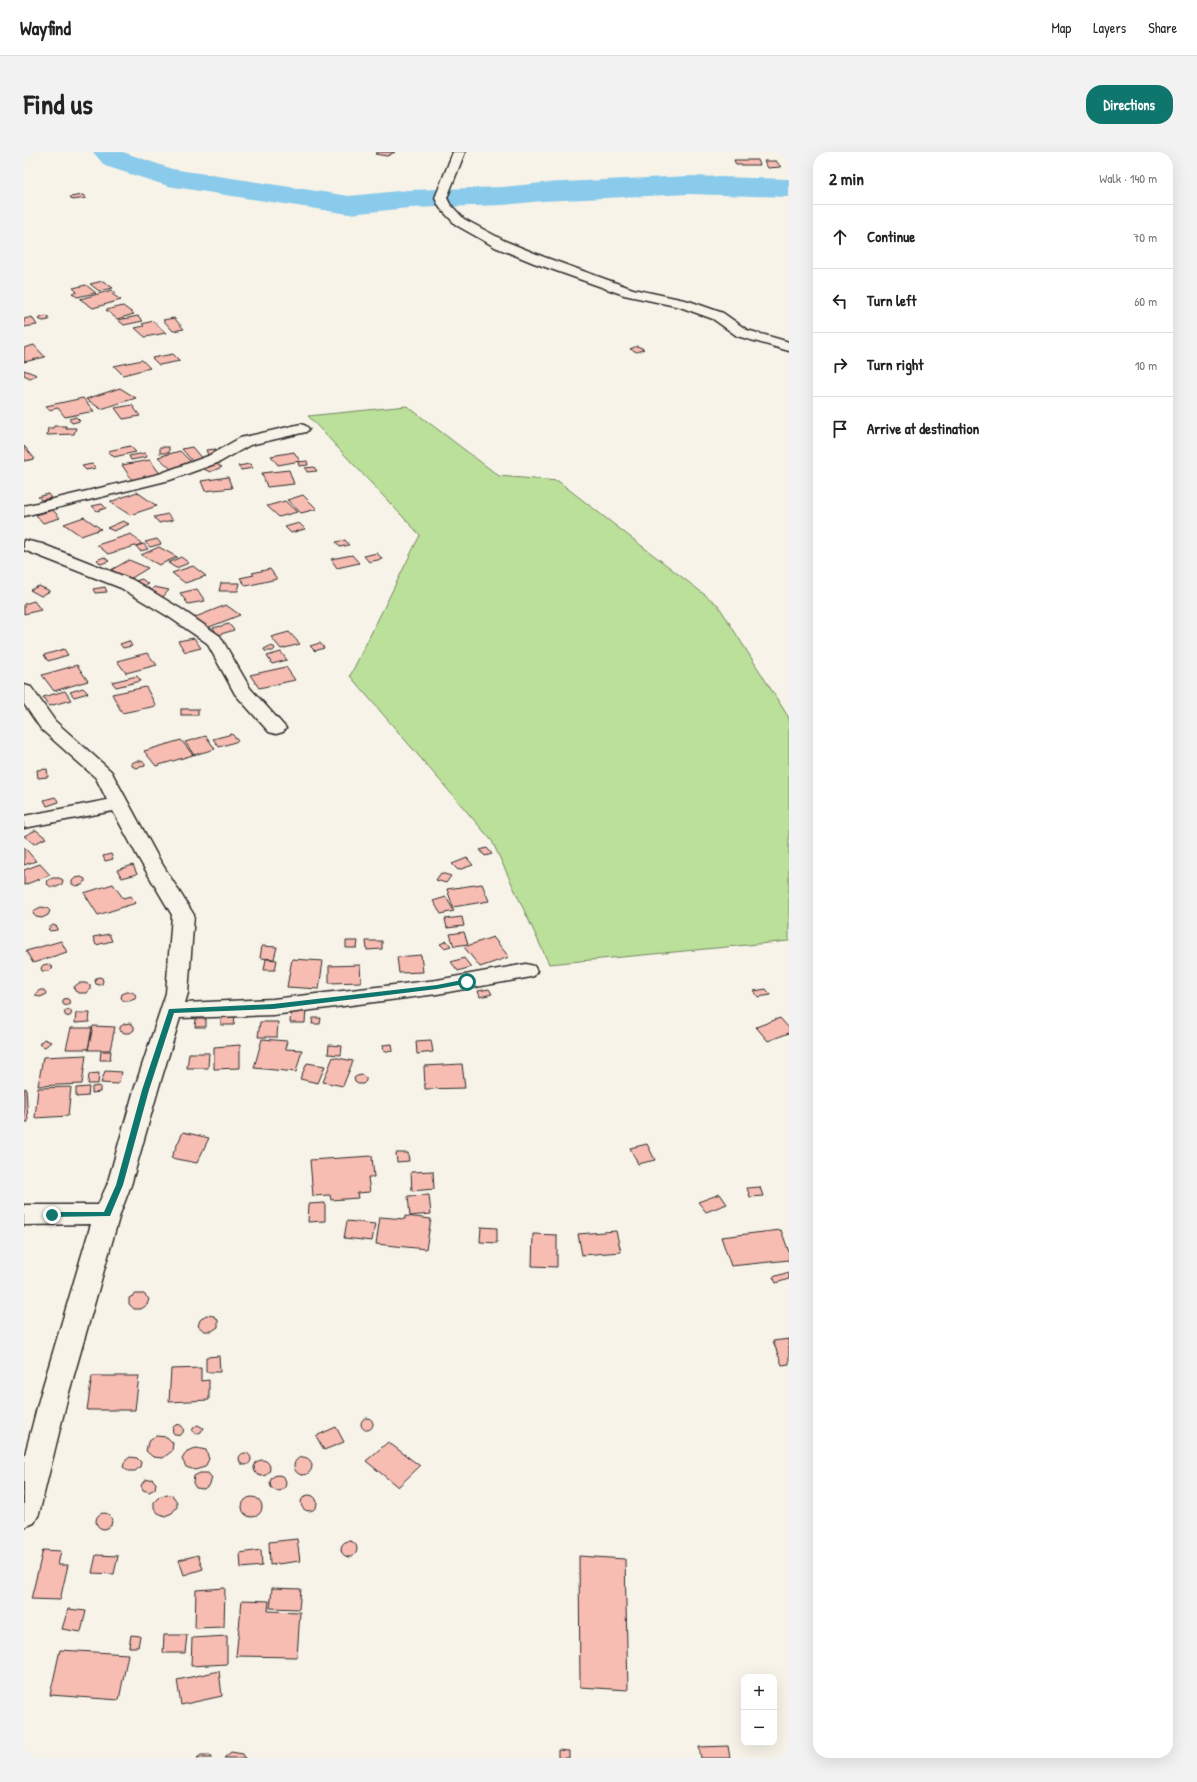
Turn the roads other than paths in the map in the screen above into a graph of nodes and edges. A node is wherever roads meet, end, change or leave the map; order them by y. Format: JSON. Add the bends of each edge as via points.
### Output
{"nodes":[{"id":1,"x":459,"y":152,"type":"edge"},
{"id":2,"x":789,"y":346,"type":"edge"},
{"id":3,"x":301,"y":429,"type":"dead end"},
{"id":4,"x":24,"y":512,"type":"edge"},
{"id":5,"x":24,"y":544,"type":"edge"},
{"id":6,"x":24,"y":691,"type":"edge"},
{"id":7,"x":276,"y":728,"type":"dead end"},
{"id":8,"x":119,"y":804,"type":"junction"},
{"id":9,"x":24,"y":822,"type":"edge"},
{"id":10,"x":526,"y":971,"type":"dead end"},
{"id":11,"x":172,"y":1011,"type":"junction"},
{"id":12,"x":107,"y":1214,"type":"junction"},
{"id":13,"x":24,"y":1215,"type":"edge"},
{"id":14,"x":24,"y":1514,"type":"edge"}],
"edges":[{"from":1,"to":2,"type":"street","via":[[441,198],[460,222],[500,244],[539,260],[629,292],[684,304],[718,316],[742,333]]},
{"from":3,"to":4,"type":"street","via":[[245,441],[214,459],[164,477]]},
{"from":5,"to":7,"type":"street","via":[[127,584],[214,640],[242,690]]},
{"from":6,"to":8,"type":"street","via":[[48,725],[104,776]]},
{"from":8,"to":9,"type":"street"},
{"from":8,"to":11,"type":"street","via":[[183,915],[177,993]]},
{"from":10,"to":11,"type":"street","via":[[437,987],[273,1007]]},
{"from":11,"to":12,"type":"street","via":[[119,1185]]},
{"from":12,"to":13,"type":"street"},
{"from":12,"to":14,"type":"street","via":[[54,1396]]}]}
